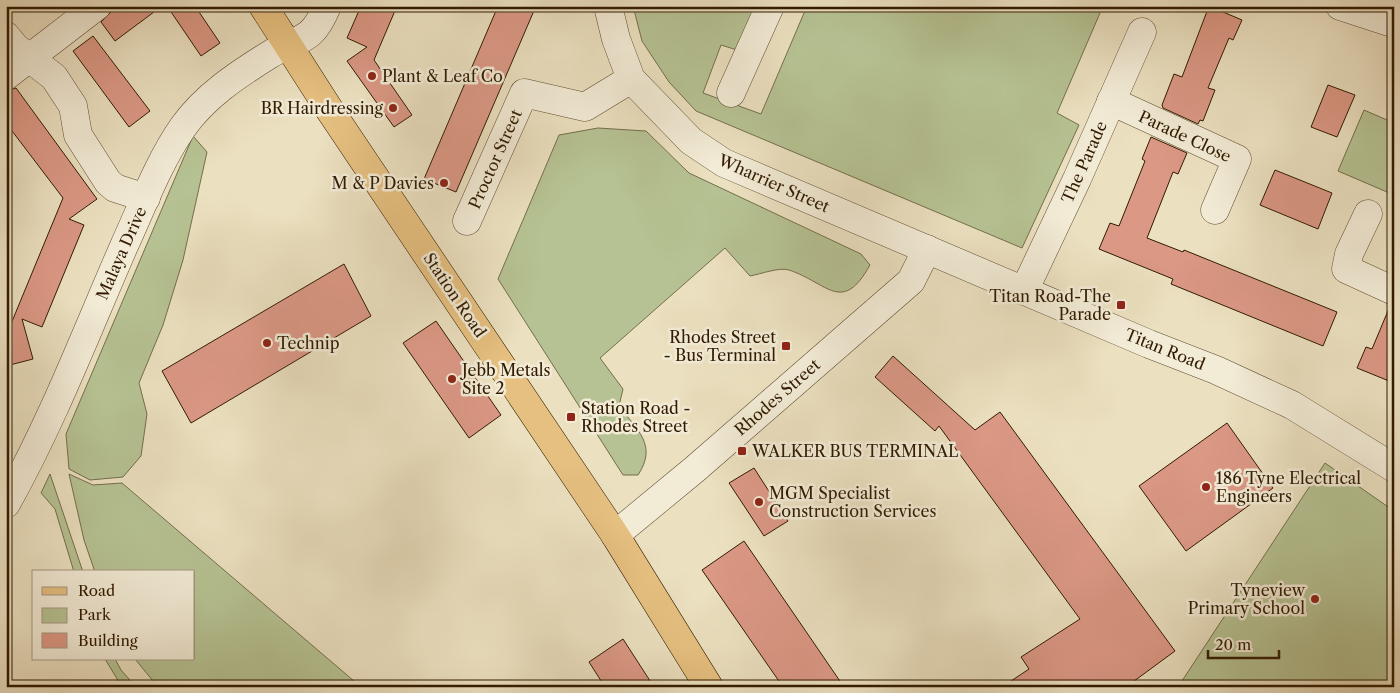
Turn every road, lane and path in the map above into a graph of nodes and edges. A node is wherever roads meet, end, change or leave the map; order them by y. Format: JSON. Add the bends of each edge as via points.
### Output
{"nodes":[{"id":1,"x":97,"y":6,"type":"edge"},
{"id":2,"x":263,"y":6,"type":"edge"},
{"id":3,"x":327,"y":6,"type":"edge"},
{"id":4,"x":608,"y":6,"type":"edge"},
{"id":5,"x":770,"y":6,"type":"edge"},
{"id":6,"x":1340,"y":6,"type":"edge"},
{"id":7,"x":1390,"y":22,"type":"dead end"},
{"id":8,"x":1142,"y":32,"type":"dead end"},
{"id":9,"x":6,"y":36,"type":"edge"},
{"id":10,"x":290,"y":45,"type":"junction"},
{"id":11,"x":30,"y":59,"type":"junction"},
{"id":12,"x":6,"y":76,"type":"edge"},
{"id":13,"x":631,"y":79,"type":"junction"},
{"id":14,"x":731,"y":94,"type":"dead end"},
{"id":15,"x":1111,"y":101,"type":"junction"},
{"id":16,"x":146,"y":198,"type":"junction"},
{"id":17,"x":1215,"y":210,"type":"dead end"},
{"id":18,"x":1368,"y":214,"type":"dead end"},
{"id":19,"x":467,"y":221,"type":"dead end"},
{"id":20,"x":927,"y":249,"type":"junction"},
{"id":21,"x":1024,"y":291,"type":"junction"},
{"id":22,"x":1394,"y":291,"type":"edge"},
{"id":23,"x":1390,"y":458,"type":"edge"},
{"id":24,"x":6,"y":504,"type":"edge"},
{"id":25,"x":615,"y":535,"type":"junction"},
{"id":26,"x":709,"y":687,"type":"edge"}],
"edges":[{"from":1,"to":11,"type":"street"},
{"from":2,"to":10,"type":"main road","name":"Station Road"},
{"from":3,"to":10,"type":"street","name":"Malaya Drive","via":[[312,33]]},
{"from":4,"to":13,"type":"street","name":"Wharrier Street","via":[[616,40]]},
{"from":5,"to":14,"type":"street"},
{"from":6,"to":7,"type":"street"},
{"from":8,"to":15,"type":"street","name":"The Parade"},
{"from":9,"to":11,"type":"street"},
{"from":10,"to":16,"type":"street","name":"Malaya Drive","via":[[233,77],[195,112],[172,145]]},
{"from":10,"to":25,"type":"main road","name":"Station Road","via":[[329,109]]},
{"from":11,"to":12,"type":"street"},
{"from":11,"to":16,"type":"street","via":[[54,76],[73,106],[78,135],[108,182],[115,188]]},
{"from":13,"to":19,"type":"street","name":"Proctor Street","via":[[585,106],[524,93]]},
{"from":13,"to":20,"type":"street","name":"Wharrier Street","via":[[691,141],[724,163]]},
{"from":15,"to":17,"type":"street","name":"Parade Close","via":[[1237,159]]},
{"from":15,"to":21,"type":"street","name":"The Parade"},
{"from":16,"to":24,"type":"street","name":"Malaya Drive","via":[[44,430]]},
{"from":18,"to":22,"type":"street","via":[[1349,254],[1346,269]]},
{"from":20,"to":21,"type":"street","name":"Titan Road"},
{"from":20,"to":25,"type":"street","name":"Rhodes Street","via":[[911,281]]},
{"from":21,"to":23,"type":"street","name":"Titan Road","via":[[1216,370],[1292,405]]},
{"from":25,"to":26,"type":"main road","name":"Station Road"}]}
